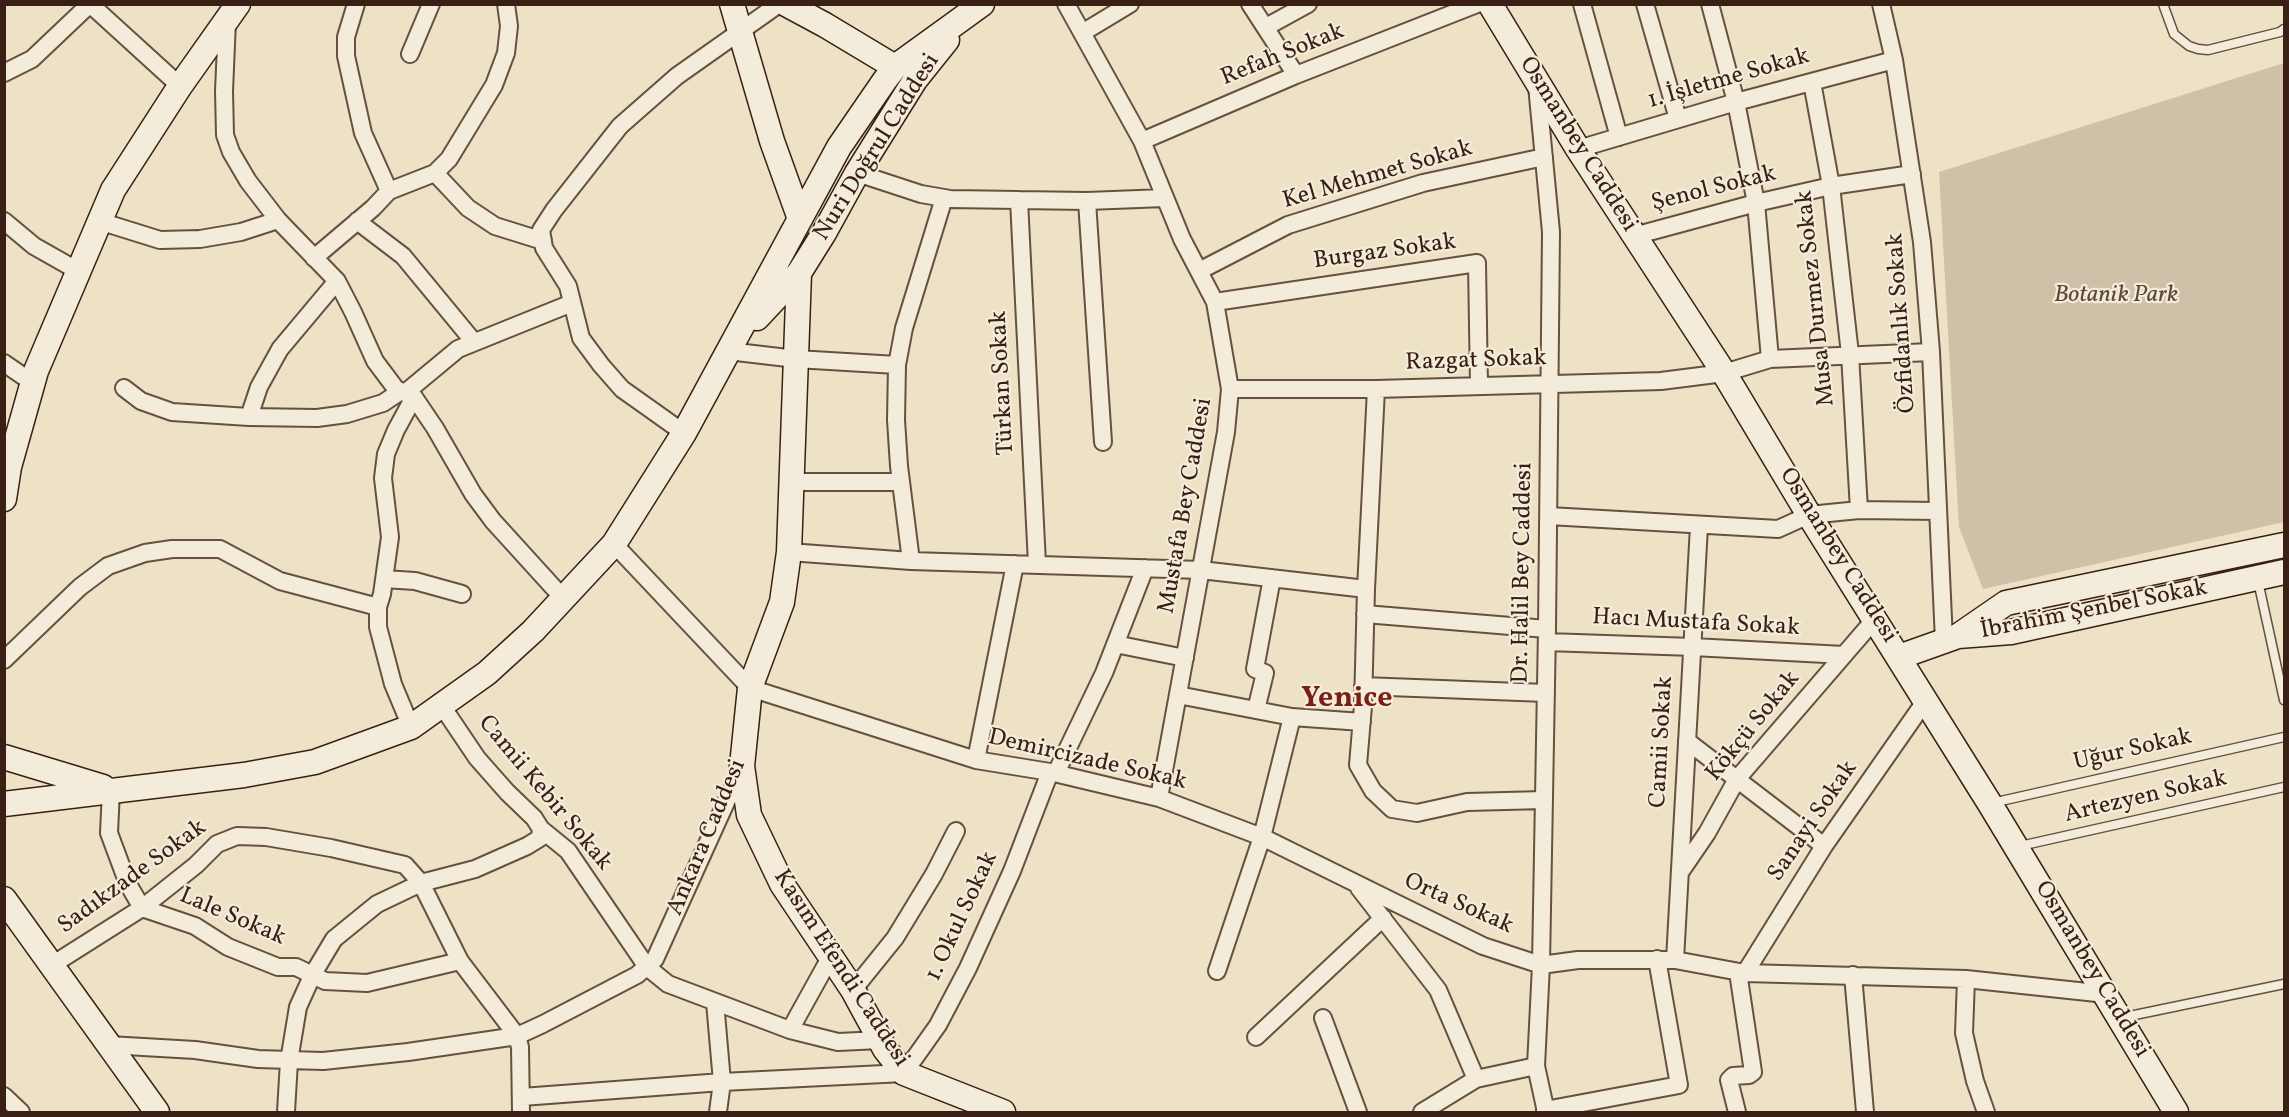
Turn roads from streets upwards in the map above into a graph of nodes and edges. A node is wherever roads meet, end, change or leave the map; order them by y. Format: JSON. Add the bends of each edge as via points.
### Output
{"nodes":[{"id":1,"x":90,"y":4,"type":"edge"},
{"id":2,"x":356,"y":4,"type":"edge"},
{"id":3,"x":430,"y":4,"type":"edge"},
{"id":4,"x":506,"y":4,"type":"edge"},
{"id":5,"x":732,"y":4,"type":"edge"},
{"id":6,"x":779,"y":4,"type":"edge"},
{"id":7,"x":786,"y":4,"type":"edge"},
{"id":8,"x":1066,"y":4,"type":"edge"},
{"id":9,"x":1130,"y":4,"type":"edge"},
{"id":10,"x":1250,"y":4,"type":"edge"},
{"id":11,"x":1308,"y":4,"type":"edge"},
{"id":12,"x":1477,"y":4,"type":"edge"},
{"id":13,"x":1490,"y":4,"type":"edge"},
{"id":14,"x":1582,"y":4,"type":"edge"},
{"id":15,"x":1645,"y":4,"type":"edge"},
{"id":16,"x":1710,"y":4,"type":"edge"},
{"id":17,"x":1881,"y":4,"type":"edge"},
{"id":18,"x":974,"y":10,"type":"edge"},
{"id":19,"x":233,"y":12,"type":"edge"},
{"id":20,"x":1266,"y":27,"type":"junction"},
{"id":21,"x":741,"y":33,"type":"junction"},
{"id":22,"x":1082,"y":33,"type":"junction"},
{"id":23,"x":4,"y":53,"type":"edge"},
{"id":24,"x":410,"y":54,"type":"dead end"},
{"id":25,"x":1894,"y":60,"type":"junction"},
{"id":26,"x":11,"y":69,"type":"edge"},
{"id":27,"x":905,"y":74,"type":"junction"},
{"id":28,"x":1296,"y":75,"type":"junction"},
{"id":29,"x":1536,"y":82,"type":"junction"},
{"id":30,"x":1812,"y":82,"type":"junction"},
{"id":31,"x":180,"y":86,"type":"junction"},
{"id":32,"x":1736,"y":102,"type":"junction"},
{"id":33,"x":1678,"y":119,"type":"junction"},
{"id":34,"x":1619,"y":137,"type":"junction"},
{"id":35,"x":1142,"y":141,"type":"junction"},
{"id":36,"x":1578,"y":149,"type":"junction"},
{"id":37,"x":1544,"y":157,"type":"junction"},
{"id":38,"x":857,"y":172,"type":"junction"},
{"id":39,"x":435,"y":173,"type":"junction"},
{"id":40,"x":1912,"y":174,"type":"junction"},
{"id":41,"x":1831,"y":186,"type":"junction"},
{"id":42,"x":389,"y":191,"type":"junction"},
{"id":43,"x":944,"y":198,"type":"junction"},
{"id":44,"x":1165,"y":198,"type":"junction"},
{"id":45,"x":1019,"y":200,"type":"junction"},
{"id":46,"x":1087,"y":201,"type":"junction"},
{"id":47,"x":1756,"y":202,"type":"junction"},
{"id":48,"x":278,"y":219,"type":"junction"},
{"id":49,"x":800,"y":219,"type":"junction"},
{"id":50,"x":4,"y":221,"type":"edge"},
{"id":51,"x":99,"y":221,"type":"junction"},
{"id":52,"x":357,"y":221,"type":"junction"},
{"id":53,"x":824,"y":233,"type":"junction"},
{"id":54,"x":1634,"y":236,"type":"junction"},
{"id":55,"x":543,"y":241,"type":"junction"},
{"id":56,"x":314,"y":258,"type":"junction"},
{"id":57,"x":78,"y":271,"type":"junction"},
{"id":58,"x":1199,"y":271,"type":"junction"},
{"id":59,"x":799,"y":273,"type":"junction"},
{"id":60,"x":337,"y":281,"type":"junction"},
{"id":61,"x":1215,"y":302,"type":"junction"},
{"id":62,"x":572,"y":303,"type":"junction"},
{"id":63,"x":474,"y":342,"type":"junction"},
{"id":64,"x":728,"y":351,"type":"junction"},
{"id":65,"x":1931,"y":352,"type":"junction"},
{"id":66,"x":1850,"y":354,"type":"junction"},
{"id":67,"x":796,"y":359,"type":"junction"},
{"id":68,"x":1770,"y":359,"type":"junction"},
{"id":69,"x":4,"y":363,"type":"edge"},
{"id":70,"x":897,"y":364,"type":"junction"},
{"id":71,"x":1724,"y":373,"type":"junction"},
{"id":72,"x":33,"y":383,"type":"junction"},
{"id":73,"x":1551,"y":383,"type":"junction"},
{"id":74,"x":1479,"y":386,"type":"junction"},
{"id":75,"x":124,"y":388,"type":"dead end"},
{"id":76,"x":1230,"y":389,"type":"junction"},
{"id":77,"x":1376,"y":389,"type":"junction"},
{"id":78,"x":406,"y":394,"type":"junction"},
{"id":79,"x":249,"y":417,"type":"junction"},
{"id":80,"x":684,"y":434,"type":"junction"},
{"id":81,"x":1103,"y":442,"type":"dead end"},
{"id":82,"x":901,"y":482,"type":"junction"},
{"id":83,"x":790,"y":483,"type":"junction"},
{"id":84,"x":4,"y":499,"type":"edge"},
{"id":85,"x":1858,"y":510,"type":"junction"},
{"id":86,"x":1938,"y":511,"type":"junction"},
{"id":87,"x":1809,"y":515,"type":"junction"},
{"id":88,"x":1549,"y":516,"type":"junction"},
{"id":89,"x":1699,"y":526,"type":"junction"},
{"id":90,"x":614,"y":544,"type":"junction"},
{"id":91,"x":2284,"y":545,"type":"edge"},
{"id":92,"x":789,"y":552,"type":"junction"},
{"id":93,"x":2252,"y":552,"type":"junction"},
{"id":94,"x":911,"y":561,"type":"junction"},
{"id":95,"x":1015,"y":564,"type":"junction"},
{"id":96,"x":1037,"y":564,"type":"junction"},
{"id":97,"x":1145,"y":568,"type":"junction"},
{"id":98,"x":1201,"y":570,"type":"junction"},
{"id":99,"x":2284,"y":572,"type":"edge"},
{"id":100,"x":1272,"y":578,"type":"junction"},
{"id":101,"x":2257,"y":578,"type":"junction"},
{"id":102,"x":384,"y":579,"type":"junction"},
{"id":103,"x":1366,"y":589,"type":"junction"},
{"id":104,"x":462,"y":594,"type":"dead end"},
{"id":105,"x":563,"y":598,"type":"junction"},
{"id":106,"x":378,"y":607,"type":"junction"},
{"id":107,"x":1365,"y":614,"type":"junction"},
{"id":108,"x":1875,"y":619,"type":"junction"},
{"id":109,"x":1547,"y":635,"type":"junction"},
{"id":110,"x":1951,"y":639,"type":"junction"},
{"id":111,"x":1115,"y":644,"type":"junction"},
{"id":112,"x":1693,"y":647,"type":"junction"},
{"id":113,"x":1844,"y":655,"type":"junction"},
{"id":114,"x":1899,"y":657,"type":"junction"},
{"id":115,"x":1185,"y":658,"type":"junction"},
{"id":116,"x":4,"y":660,"type":"edge"},
{"id":117,"x":1364,"y":686,"type":"junction"},
{"id":118,"x":750,"y":688,"type":"junction"},
{"id":119,"x":1546,"y":693,"type":"junction"},
{"id":120,"x":1178,"y":695,"type":"junction"},
{"id":121,"x":1926,"y":700,"type":"junction"},
{"id":122,"x":444,"y":708,"type":"junction"},
{"id":123,"x":1257,"y":710,"type":"junction"},
{"id":124,"x":1292,"y":717,"type":"junction"},
{"id":125,"x":1362,"y":722,"type":"junction"},
{"id":126,"x":411,"y":727,"type":"junction"},
{"id":127,"x":1687,"y":741,"type":"junction"},
{"id":128,"x":4,"y":757,"type":"edge"},
{"id":129,"x":975,"y":760,"type":"junction"},
{"id":130,"x":742,"y":766,"type":"junction"},
{"id":131,"x":1053,"y":773,"type":"junction"},
{"id":132,"x":1737,"y":779,"type":"junction"},
{"id":133,"x":111,"y":789,"type":"junction"},
{"id":134,"x":1159,"y":798,"type":"junction"},
{"id":135,"x":1544,"y":800,"type":"junction"},
{"id":136,"x":4,"y":804,"type":"edge"},
{"id":137,"x":541,"y":830,"type":"junction"},
{"id":138,"x":956,"y":831,"type":"dead end"},
{"id":139,"x":1262,"y":837,"type":"junction"},
{"id":140,"x":1824,"y":846,"type":"junction"},
{"id":141,"x":1680,"y":871,"type":"junction"},
{"id":142,"x":421,"y":883,"type":"junction"},
{"id":143,"x":1356,"y":885,"type":"junction"},
{"id":144,"x":4,"y":899,"type":"edge"},
{"id":145,"x":142,"y":908,"type":"junction"},
{"id":146,"x":1383,"y":918,"type":"junction"},
{"id":147,"x":831,"y":956,"type":"junction"},
{"id":148,"x":1657,"y":959,"type":"junction"},
{"id":149,"x":1675,"y":960,"type":"junction"},
{"id":150,"x":460,"y":961,"type":"junction"},
{"id":151,"x":52,"y":965,"type":"junction"},
{"id":152,"x":1541,"y":965,"type":"junction"},
{"id":153,"x":647,"y":967,"type":"junction"},
{"id":154,"x":1216,"y":971,"type":"dead end"},
{"id":155,"x":1741,"y":973,"type":"junction"},
{"id":156,"x":313,"y":974,"type":"junction"},
{"id":157,"x":1853,"y":975,"type":"junction"},
{"id":158,"x":1966,"y":978,"type":"junction"},
{"id":159,"x":853,"y":990,"type":"junction"},
{"id":160,"x":2106,"y":994,"type":"junction"},
{"id":161,"x":715,"y":1002,"type":"junction"},
{"id":162,"x":1323,"y":1018,"type":"dead end"},
{"id":163,"x":790,"y":1030,"type":"junction"},
{"id":164,"x":517,"y":1036,"type":"junction"},
{"id":165,"x":1256,"y":1037,"type":"dead end"},
{"id":166,"x":880,"y":1040,"type":"junction"},
{"id":167,"x":109,"y":1045,"type":"junction"},
{"id":168,"x":289,"y":1061,"type":"junction"},
{"id":169,"x":1536,"y":1066,"type":"junction"},
{"id":170,"x":903,"y":1073,"type":"junction"},
{"id":171,"x":1476,"y":1079,"type":"junction"},
{"id":172,"x":722,"y":1082,"type":"junction"},
{"id":173,"x":4,"y":1096,"type":"edge"},
{"id":174,"x":521,"y":1105,"type":"edge"},
{"id":175,"x":1546,"y":1111,"type":"edge"},
{"id":176,"x":21,"y":1113,"type":"edge"},
{"id":177,"x":157,"y":1113,"type":"edge"},
{"id":178,"x":286,"y":1113,"type":"edge"},
{"id":179,"x":718,"y":1113,"type":"edge"},
{"id":180,"x":1004,"y":1113,"type":"edge"},
{"id":181,"x":1358,"y":1113,"type":"edge"},
{"id":182,"x":1422,"y":1113,"type":"edge"},
{"id":183,"x":1737,"y":1113,"type":"edge"},
{"id":184,"x":1865,"y":1113,"type":"edge"},
{"id":185,"x":1986,"y":1113,"type":"edge"},
{"id":186,"x":2176,"y":1113,"type":"edge"}],
"edges":[{"from":1,"to":26,"type":"street","via":[[32,59]]},
{"from":1,"to":31,"type":"street"},
{"from":2,"to":42,"type":"street","via":[[346,37],[346,56],[363,133]]},
{"from":3,"to":24,"type":"street"},
{"from":4,"to":39,"type":"street","via":[[506,52],[494,85],[449,159]]},
{"from":5,"to":21,"type":"street"},
{"from":6,"to":21,"type":"street"},
{"from":7,"to":27,"type":"street"},
{"from":8,"to":22,"type":"street","name":"Mustafa Bey Caddesi"},
{"from":9,"to":22,"type":"street"},
{"from":10,"to":20,"type":"street"},
{"from":11,"to":20,"type":"street"},
{"from":12,"to":28,"type":"street","name":"Refah Sokak"},
{"from":13,"to":29,"type":"street","name":"Osmanbey Caddesi"},
{"from":14,"to":34,"type":"street"},
{"from":15,"to":33,"type":"street"},
{"from":16,"to":32,"type":"street"},
{"from":17,"to":25,"type":"street","name":"Özfidanlık Sokak"},
{"from":18,"to":27,"type":"street","name":"Nuri Doğrul Caddesi"},
{"from":19,"to":31,"type":"street"},
{"from":19,"to":48,"type":"street","via":[[224,91],[225,135],[248,181]]},
{"from":20,"to":28,"type":"street"},
{"from":21,"to":49,"type":"street","via":[[772,141]]},
{"from":21,"to":55,"type":"street","via":[[677,76],[620,126],[554,210],[541,230]]},
{"from":22,"to":35,"type":"street","name":"Mustafa Bey Caddesi"},
{"from":23,"to":26,"type":"street"},
{"from":25,"to":30,"type":"street","name":"1. İşletme Sokak"},
{"from":25,"to":40,"type":"street","name":"Özfidanlık Sokak"},
{"from":27,"to":38,"type":"street","name":"Nuri Doğrul Caddesi"},
{"from":27,"to":49,"type":"street","name":"Nuri Doğrul Caddesi","via":[[839,147]]},
{"from":28,"to":35,"type":"street","name":"Refah Sokak"},
{"from":29,"to":36,"type":"street","name":"Osmanbey Caddesi"},
{"from":29,"to":37,"type":"street","name":"Dr. Halil Bey Caddesi"},
{"from":30,"to":32,"type":"street","name":"1. İşletme Sokak"},
{"from":30,"to":41,"type":"street","name":"Musa Durmez Sokak"},
{"from":31,"to":51,"type":"street","via":[[113,190]]},
{"from":32,"to":33,"type":"street","name":"1. İşletme Sokak"},
{"from":32,"to":47,"type":"street"},
{"from":33,"to":34,"type":"street","name":"1. İşletme Sokak"},
{"from":34,"to":36,"type":"street","name":"1. İşletme Sokak"},
{"from":35,"to":44,"type":"street","name":"Mustafa Bey Caddesi"},
{"from":36,"to":54,"type":"street","name":"Osmanbey Caddesi"},
{"from":37,"to":58,"type":"street","name":"Kel Mehmet Sokak","via":[[1423,183],[1288,225]]},
{"from":37,"to":73,"type":"street","name":"Dr. Halil Bey Caddesi","via":[[1551,232]]},
{"from":38,"to":43,"type":"street"},
{"from":38,"to":53,"type":"street","name":"Nuri Doğrul Caddesi"},
{"from":39,"to":42,"type":"street"},
{"from":39,"to":55,"type":"street","via":[[468,208],[495,226]]},
{"from":40,"to":41,"type":"street","name":"Şenol Sokak"},
{"from":40,"to":65,"type":"street","name":"Özfidanlık Sokak"},
{"from":41,"to":47,"type":"street","name":"Şenol Sokak"},
{"from":41,"to":66,"type":"street","name":"Musa Durmez Sokak"},
{"from":42,"to":52,"type":"street"},
{"from":43,"to":45,"type":"street"},
{"from":43,"to":70,"type":"street","via":[[904,328]]},
{"from":44,"to":46,"type":"street"},
{"from":44,"to":58,"type":"street","name":"Mustafa Bey Caddesi"},
{"from":45,"to":46,"type":"street"},
{"from":45,"to":96,"type":"street","name":"Türkan Sokak"},
{"from":46,"to":81,"type":"street"},
{"from":47,"to":54,"type":"street","name":"Şenol Sokak"},
{"from":47,"to":68,"type":"street"},
{"from":48,"to":51,"type":"street","via":[[230,234],[160,240]]},
{"from":48,"to":56,"type":"street"},
{"from":49,"to":53,"type":"street"},
{"from":49,"to":64,"type":"street","name":"Nuri Doğrul Caddesi"},
{"from":50,"to":57,"type":"street","via":[[34,246]]},
{"from":51,"to":57,"type":"street"},
{"from":52,"to":56,"type":"street"},
{"from":52,"to":63,"type":"street","via":[[402,256]]},
{"from":53,"to":59,"type":"street","name":"Nuri Doğrul Caddesi"},
{"from":54,"to":71,"type":"street","name":"Osmanbey Caddesi"},
{"from":55,"to":62,"type":"street","via":[[568,286]]},
{"from":56,"to":60,"type":"street"},
{"from":57,"to":72,"type":"street"},
{"from":58,"to":61,"type":"street","name":"Mustafa Bey Caddesi"},
{"from":59,"to":64,"type":"street","name":"Nuri Doğrul Caddesi"},
{"from":59,"to":67,"type":"street","name":"Ankara Caddesi"},
{"from":60,"to":78,"type":"street","via":[[375,361],[396,388]]},
{"from":60,"to":79,"type":"street","via":[[280,349],[259,387]]},
{"from":61,"to":74,"type":"street","name":"Burgaz Sokak","via":[[1477,263]]},
{"from":61,"to":76,"type":"street","name":"Mustafa Bey Caddesi"},
{"from":62,"to":63,"type":"street"},
{"from":62,"to":80,"type":"street","via":[[581,338],[601,365],[622,389]]},
{"from":63,"to":78,"type":"street","via":[[458,349]]},
{"from":64,"to":67,"type":"street"},
{"from":64,"to":80,"type":"street","name":"Nuri Doğrul Caddesi"},
{"from":65,"to":66,"type":"street","name":"Razgat Sokak"},
{"from":65,"to":86,"type":"street","name":"Özfidanlık Sokak"},
{"from":66,"to":68,"type":"street","name":"Razgat Sokak"},
{"from":66,"to":85,"type":"street","name":"Musa Durmez Sokak"},
{"from":67,"to":70,"type":"street"},
{"from":67,"to":83,"type":"street","name":"Ankara Caddesi"},
{"from":68,"to":71,"type":"street","name":"Razgat Sokak"},
{"from":69,"to":72,"type":"street"},
{"from":70,"to":82,"type":"street"},
{"from":71,"to":73,"type":"street","name":"Razgat Sokak","via":[[1661,381]]},
{"from":71,"to":87,"type":"street","name":"Osmanbey Caddesi"},
{"from":72,"to":84,"type":"street"},
{"from":73,"to":74,"type":"street","name":"Razgat Sokak"},
{"from":73,"to":88,"type":"street","name":"Dr. Halil Bey Caddesi"},
{"from":74,"to":77,"type":"street","name":"Razgat Sokak"},
{"from":75,"to":79,"type":"street","via":[[141,401],[172,412]]},
{"from":76,"to":77,"type":"street","name":"Razgat Sokak"},
{"from":76,"to":98,"type":"street","name":"Mustafa Bey Caddesi"},
{"from":77,"to":103,"type":"street"},
{"from":78,"to":79,"type":"street","via":[[347,414],[317,418]]},
{"from":78,"to":102,"type":"street","via":[[386,454],[383,478],[390,537]]},
{"from":78,"to":105,"type":"street","via":[[435,428],[493,521]]},
{"from":80,"to":90,"type":"street","name":"Nuri Doğrul Caddesi"},
{"from":82,"to":83,"type":"street"},
{"from":82,"to":94,"type":"street"},
{"from":83,"to":92,"type":"street","name":"Ankara Caddesi"},
{"from":85,"to":86,"type":"street"},
{"from":85,"to":87,"type":"street"},
{"from":86,"to":110,"type":"street","name":"Özfidanlık Sokak"},
{"from":87,"to":89,"type":"street","via":[[1778,529]]},
{"from":87,"to":108,"type":"street","name":"Osmanbey Caddesi"},
{"from":88,"to":89,"type":"street"},
{"from":88,"to":109,"type":"street","name":"Dr. Halil Bey Caddesi"},
{"from":89,"to":112,"type":"street","name":"Camii Sokak"},
{"from":90,"to":105,"type":"street","name":"Nuri Doğrul Caddesi"},
{"from":90,"to":118,"type":"street"},
{"from":91,"to":93,"type":"street","name":"İbrahim Şenbel Sokak"},
{"from":92,"to":94,"type":"street"},
{"from":92,"to":118,"type":"street","name":"Ankara Caddesi","via":[[782,602]]},
{"from":93,"to":101,"type":"street"},
{"from":93,"to":110,"type":"street","name":"İbrahim Şenbel Sokak","via":[[2006,603]]},
{"from":94,"to":95,"type":"street"},
{"from":95,"to":96,"type":"street"},
{"from":95,"to":129,"type":"street"},
{"from":96,"to":97,"type":"street"},
{"from":97,"to":98,"type":"street"},
{"from":97,"to":111,"type":"street","name":"1. Okul Sokak"},
{"from":98,"to":100,"type":"street"},
{"from":98,"to":115,"type":"street","name":"Mustafa Bey Caddesi"},
{"from":99,"to":101,"type":"street","name":"İbrahim Şenbel Sokak"},
{"from":100,"to":103,"type":"street"},
{"from":100,"to":123,"type":"street","via":[[1255,669],[1265,673]]},
{"from":101,"to":110,"type":"street","name":"İbrahim Şenbel Sokak","via":[[2011,632]]},
{"from":102,"to":104,"type":"street","via":[[416,581]]},
{"from":102,"to":106,"type":"street"},
{"from":103,"to":107,"type":"street"},
{"from":105,"to":122,"type":"street","name":"Nuri Doğrul Caddesi","via":[[533,631]]},
{"from":106,"to":116,"type":"street","via":[[280,581],[220,549],[172,549],[108,566],[80,586]]},
{"from":106,"to":126,"type":"street","via":[[378,627],[393,684]]},
{"from":107,"to":109,"type":"street","name":"Hacı Mustafa Sokak"},
{"from":107,"to":117,"type":"street"},
{"from":108,"to":113,"type":"street","name":"Kökçü Sokak"},
{"from":108,"to":114,"type":"street","name":"Osmanbey Caddesi"},
{"from":109,"to":112,"type":"street","name":"Hacı Mustafa Sokak"},
{"from":109,"to":119,"type":"street","name":"Dr. Halil Bey Caddesi"},
{"from":110,"to":114,"type":"street"},
{"from":111,"to":115,"type":"street"},
{"from":111,"to":131,"type":"street","name":"1. Okul Sokak"},
{"from":112,"to":113,"type":"street","name":"Hacı Mustafa Sokak"},
{"from":112,"to":127,"type":"street","name":"Camii Sokak"},
{"from":113,"to":132,"type":"street","name":"Kökçü Sokak"},
{"from":114,"to":121,"type":"street","name":"Osmanbey Caddesi"},
{"from":115,"to":120,"type":"street","name":"Mustafa Bey Caddesi"},
{"from":117,"to":119,"type":"street"},
{"from":117,"to":125,"type":"street"},
{"from":118,"to":129,"type":"street","name":"Demircizade Sokak"},
{"from":118,"to":130,"type":"street","name":"Ankara Caddesi"},
{"from":119,"to":135,"type":"street","name":"Dr. Halil Bey Caddesi"},
{"from":120,"to":123,"type":"street"},
{"from":120,"to":134,"type":"street","name":"Mustafa Bey Caddesi"},
{"from":121,"to":140,"type":"street","name":"Sanayi Sokak"},
{"from":121,"to":160,"type":"street","name":"Osmanbey Caddesi"},
{"from":122,"to":126,"type":"street","name":"Nuri Doğrul Caddesi"},
{"from":122,"to":137,"type":"street","name":"Camii Kebir Sokak","via":[[477,758]]},
{"from":123,"to":124,"type":"street"},
{"from":124,"to":125,"type":"street"},
{"from":124,"to":139,"type":"street"},
{"from":125,"to":135,"type":"street","via":[[1358,765],[1373,791],[1392,809],[1417,813],[1467,802]]},
{"from":126,"to":133,"type":"street","name":"Nuri Doğrul Caddesi","via":[[315,762],[244,775]]},
{"from":127,"to":132,"type":"street"},
{"from":127,"to":141,"type":"street","name":"Camii Sokak"},
{"from":128,"to":133,"type":"street","name":"Nuri Doğrul Caddesi"},
{"from":129,"to":131,"type":"street","name":"Demircizade Sokak"},
{"from":130,"to":147,"type":"street","name":"Kasım Efendi Caddesi","via":[[749,815],[782,884]]},
{"from":130,"to":153,"type":"street","name":"Ankara Caddesi","via":[[666,939]]},
{"from":131,"to":134,"type":"street","name":"Demircizade Sokak"},
{"from":131,"to":170,"type":"street","name":"1. Okul Sokak","via":[[968,968],[938,1025]]},
{"from":132,"to":140,"type":"street"},
{"from":132,"to":141,"type":"street","name":"Kökçü Sokak"},
{"from":133,"to":136,"type":"street","name":"Nuri Doğrul Caddesi"},
{"from":133,"to":145,"type":"street","name":"Lale Sokak","via":[[109,833],[128,884]]},
{"from":134,"to":139,"type":"street","name":"Demircizade Sokak"},
{"from":135,"to":152,"type":"street","name":"Dr. Halil Bey Caddesi"},
{"from":137,"to":142,"type":"street","via":[[540,838],[496,860]]},
{"from":137,"to":153,"type":"street","name":"Camii Kebir Sokak","via":[[568,851]]},
{"from":138,"to":159,"type":"street","via":[[895,938]]},
{"from":139,"to":143,"type":"street","name":"Demircizade Sokak"},
{"from":139,"to":154,"type":"street"},
{"from":140,"to":155,"type":"street","name":"Sanayi Sokak"},
{"from":141,"to":149,"type":"street","name":"Camii Sokak"},
{"from":142,"to":145,"type":"street","name":"Sadıkzade Sokak","via":[[405,866],[320,846],[237,836],[218,844]]},
{"from":142,"to":150,"type":"street"},
{"from":142,"to":156,"type":"street","via":[[377,904],[334,939]]},
{"from":143,"to":146,"type":"street","name":"Demircizade Sokak"},
{"from":143,"to":152,"type":"street","name":"Orta Sokak","via":[[1483,946]]},
{"from":144,"to":151,"type":"street"},
{"from":145,"to":151,"type":"street","name":"Sadıkzade Sokak"},
{"from":145,"to":156,"type":"street","name":"Lale Sokak","via":[[195,926],[228,947],[278,967],[296,967]]},
{"from":146,"to":165,"type":"street"},
{"from":146,"to":171,"type":"street","name":"Demircizade Sokak","via":[[1438,990]]},
{"from":147,"to":159,"type":"street","name":"Kasım Efendi Caddesi"},
{"from":147,"to":163,"type":"street"},
{"from":148,"to":149,"type":"street"},
{"from":148,"to":152,"type":"street","via":[[1578,960]]},
{"from":148,"to":175,"type":"street","via":[[1679,1085]]},
{"from":149,"to":155,"type":"street"},
{"from":150,"to":156,"type":"street","name":"Lale Sokak","via":[[367,983],[325,981]]},
{"from":150,"to":164,"type":"street"},
{"from":151,"to":167,"type":"street"},
{"from":152,"to":169,"type":"street","name":"Dr. Halil Bey Caddesi"},
{"from":153,"to":161,"type":"street","name":"Camii Kebir Sokak","via":[[668,984]]},
{"from":153,"to":164,"type":"street","name":"Ankara Caddesi","via":[[588,1003]]},
{"from":155,"to":157,"type":"street"},
{"from":155,"to":183,"type":"street","via":[[1753,1072],[1729,1080]]},
{"from":156,"to":168,"type":"street","via":[[298,1007]]},
{"from":157,"to":158,"type":"street"},
{"from":157,"to":184,"type":"street"},
{"from":158,"to":160,"type":"street"},
{"from":158,"to":185,"type":"street","via":[[1964,1033]]},
{"from":159,"to":166,"type":"street","name":"Kasım Efendi Caddesi"},
{"from":160,"to":186,"type":"street","name":"Osmanbey Caddesi"},
{"from":161,"to":163,"type":"street","name":"Camii Kebir Sokak"},
{"from":161,"to":172,"type":"street"},
{"from":162,"to":181,"type":"street"},
{"from":163,"to":166,"type":"street","name":"Camii Kebir Sokak","via":[[838,1042]]},
{"from":164,"to":168,"type":"street","name":"Ankara Caddesi","via":[[408,1052]]},
{"from":164,"to":174,"type":"street"},
{"from":166,"to":170,"type":"street","name":"Kasım Efendi Caddesi"},
{"from":167,"to":168,"type":"street","name":"Ankara Caddesi"},
{"from":167,"to":177,"type":"street"},
{"from":168,"to":178,"type":"street"},
{"from":169,"to":171,"type":"street"},
{"from":169,"to":175,"type":"street","name":"Dr. Halil Bey Caddesi"},
{"from":170,"to":172,"type":"street"},
{"from":170,"to":180,"type":"street","name":"Kasım Efendi Caddesi"},
{"from":171,"to":182,"type":"street"},
{"from":172,"to":174,"type":"street"},
{"from":172,"to":179,"type":"street"},
{"from":173,"to":176,"type":"street"}]}
